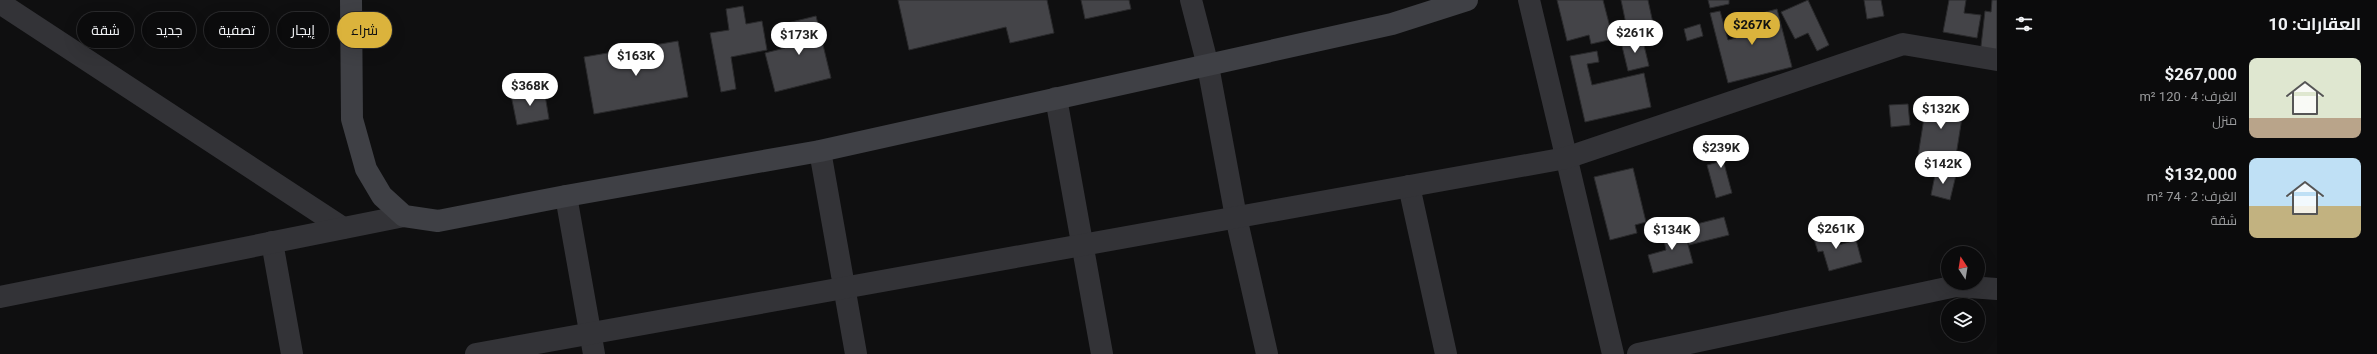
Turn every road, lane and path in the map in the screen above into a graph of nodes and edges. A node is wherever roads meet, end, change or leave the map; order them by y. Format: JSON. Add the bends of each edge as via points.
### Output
{"nodes":[{"id":1,"x":351,"y":0,"type":"edge"},
{"id":2,"x":1192,"y":0,"type":"edge"},
{"id":3,"x":1467,"y":0,"type":"edge"},
{"id":4,"x":1529,"y":0,"type":"edge"},
{"id":5,"x":0,"y":3,"type":"edge"},
{"id":6,"x":1997,"y":60,"type":"edge"},
{"id":7,"x":1208,"y":66,"type":"junction"},
{"id":8,"x":1056,"y":98,"type":"junction"},
{"id":9,"x":820,"y":151,"type":"junction"},
{"id":10,"x":1566,"y":158,"type":"junction"},
{"id":11,"x":1409,"y":186,"type":"junction"},
{"id":12,"x":566,"y":196,"type":"junction"},
{"id":13,"x":404,"y":216,"type":"junction"},
{"id":14,"x":1236,"y":217,"type":"junction"},
{"id":15,"x":343,"y":228,"type":"junction"},
{"id":16,"x":272,"y":242,"type":"junction"},
{"id":17,"x":1083,"y":245,"type":"junction"},
{"id":18,"x":844,"y":288,"type":"junction"},
{"id":19,"x":1997,"y":288,"type":"edge"},
{"id":20,"x":0,"y":297,"type":"edge"},
{"id":21,"x":592,"y":344,"type":"edge"},
{"id":22,"x":292,"y":354,"type":"edge"},
{"id":23,"x":476,"y":354,"type":"edge"},
{"id":24,"x":856,"y":354,"type":"edge"},
{"id":25,"x":1102,"y":354,"type":"edge"},
{"id":26,"x":1267,"y":354,"type":"edge"},
{"id":27,"x":1446,"y":354,"type":"edge"},
{"id":28,"x":1613,"y":354,"type":"edge"},
{"id":29,"x":1638,"y":354,"type":"edge"}],
"edges":[{"from":1,"to":13,"type":"main road","via":[[352,119],[366,169],[382,196]]},
{"from":2,"to":7,"type":"street"},
{"from":3,"to":7,"type":"main road","via":[[1392,24]]},
{"from":4,"to":10,"type":"street"},
{"from":5,"to":15,"type":"street"},
{"from":6,"to":10,"type":"street","via":[[1903,44]]},
{"from":7,"to":8,"type":"main road"},
{"from":7,"to":14,"type":"street"},
{"from":8,"to":9,"type":"main road"},
{"from":8,"to":17,"type":"street"},
{"from":9,"to":12,"type":"main road"},
{"from":9,"to":18,"type":"street"},
{"from":10,"to":11,"type":"street"},
{"from":10,"to":28,"type":"street"},
{"from":11,"to":14,"type":"street"},
{"from":11,"to":27,"type":"street"},
{"from":12,"to":13,"type":"main road","via":[[438,221]]},
{"from":12,"to":21,"type":"street"},
{"from":13,"to":15,"type":"street"},
{"from":14,"to":17,"type":"street"},
{"from":14,"to":26,"type":"street"},
{"from":15,"to":16,"type":"street"},
{"from":16,"to":20,"type":"street"},
{"from":16,"to":22,"type":"street"},
{"from":17,"to":18,"type":"street"},
{"from":17,"to":25,"type":"street"},
{"from":18,"to":21,"type":"street"},
{"from":18,"to":24,"type":"street"},
{"from":19,"to":29,"type":"street","via":[[1956,286]]},
{"from":21,"to":23,"type":"street"}]}
